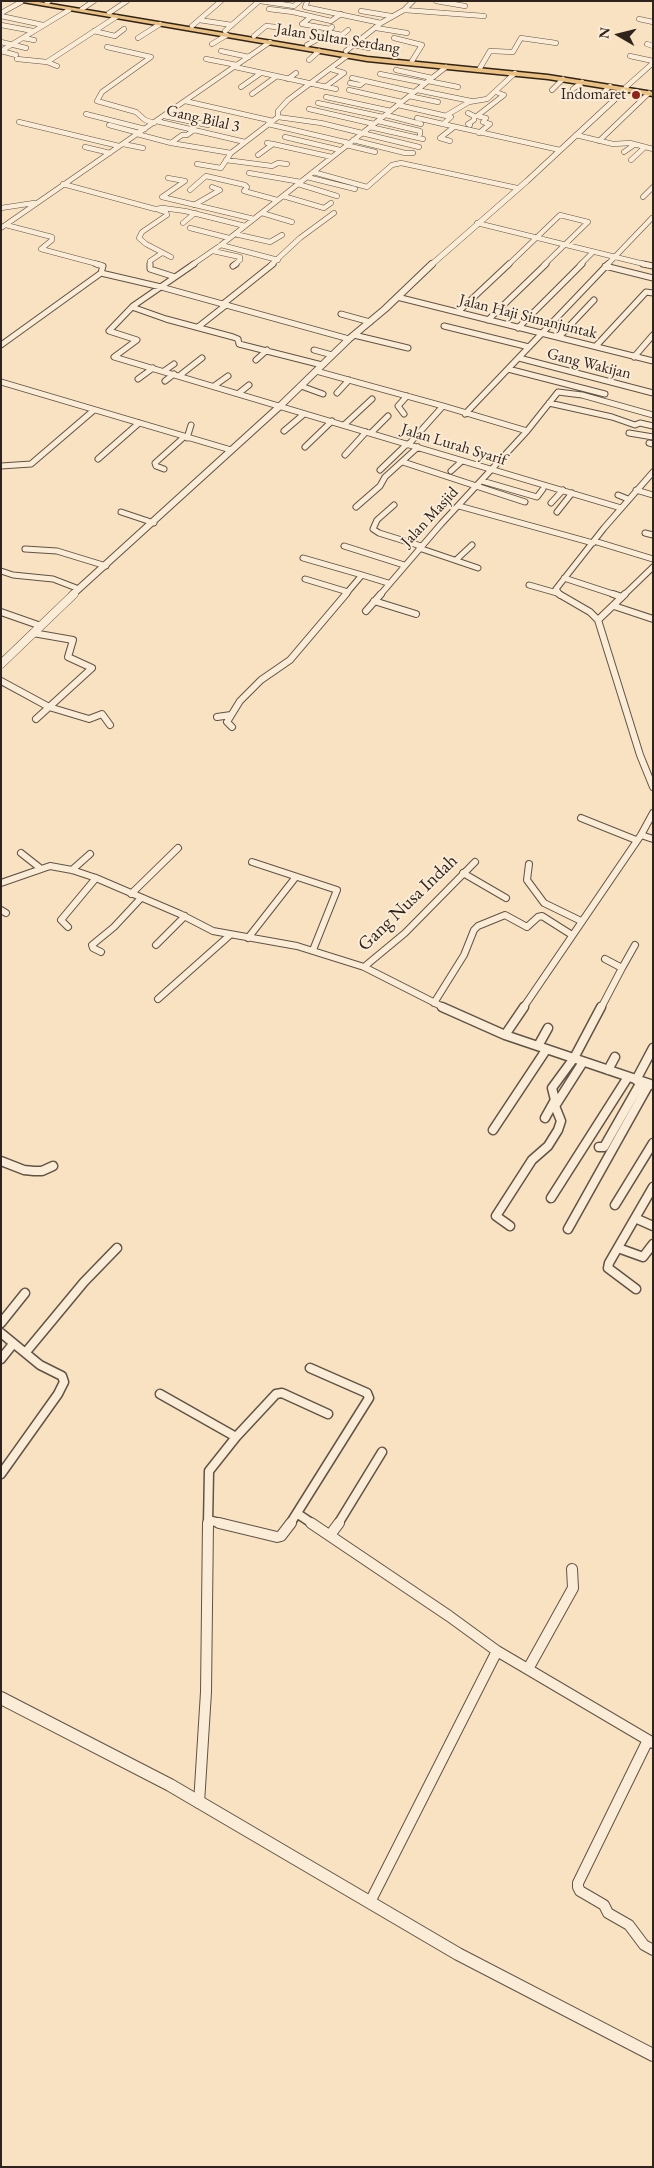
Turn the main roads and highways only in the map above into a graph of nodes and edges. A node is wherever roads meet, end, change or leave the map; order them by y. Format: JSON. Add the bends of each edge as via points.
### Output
{"nodes":[{"id":1,"x":20,"y":1,"type":"edge"},
{"id":2,"x":39,"y":1,"type":"edge"},
{"id":3,"x":48,"y":2,"type":"edge"},
{"id":4,"x":197,"y":26,"type":"junction"},
{"id":5,"x":226,"y":33,"type":"junction"},
{"id":6,"x":347,"y":54,"type":"junction"},
{"id":7,"x":626,"y":88,"type":"junction"},
{"id":8,"x":652,"y":93,"type":"edge"}],
"edges":[{"from":1,"to":4,"type":"highway","name":"Jalan Sultan Serdang","via":[[160,24]]},
{"from":2,"to":3,"type":"highway","name":"Jalan Sultan Serdang"},
{"from":3,"to":4,"type":"highway","name":"Jalan Sultan Serdang"},
{"from":4,"to":5,"type":"highway","name":"Jalan Sultan Serdang"},
{"from":5,"to":6,"type":"highway","name":"Jalan Sultan Serdang"},
{"from":5,"to":6,"type":"highway","name":"Jalan Sultan Serdang"},
{"from":6,"to":7,"type":"highway","name":"Jalan Sultan Serdang"},
{"from":6,"to":7,"type":"highway","name":"Jalan Sultan Serdang","via":[[546,74]]},
{"from":7,"to":8,"type":"highway","name":"Jalan Sultan Serdang"}]}
